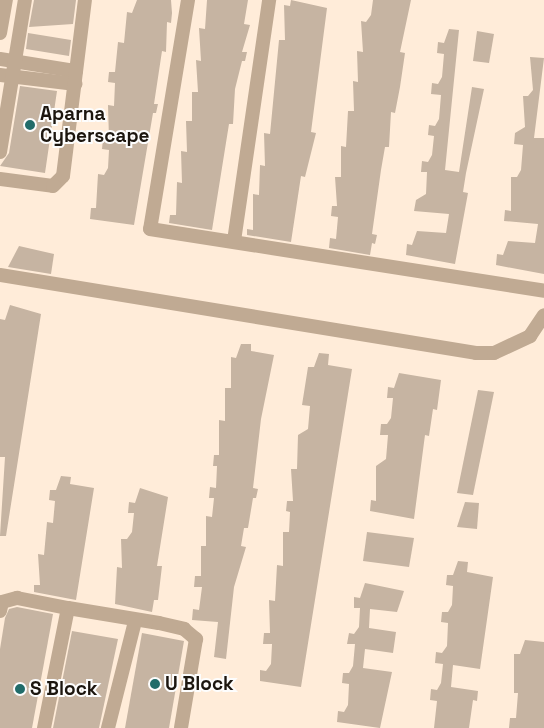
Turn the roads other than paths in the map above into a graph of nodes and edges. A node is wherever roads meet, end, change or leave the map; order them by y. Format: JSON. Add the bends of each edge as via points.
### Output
{"nodes":[{"id":1,"x":6,"y":0,"type":"edge"},
{"id":2,"x":25,"y":0,"type":"edge"},
{"id":3,"x":85,"y":0,"type":"edge"},
{"id":4,"x":188,"y":0,"type":"edge"},
{"id":5,"x":269,"y":0,"type":"edge"},
{"id":6,"x":0,"y":33,"type":"edge"},
{"id":7,"x":0,"y":59,"type":"edge"},
{"id":8,"x":15,"y":61,"type":"junction"},
{"id":9,"x":6,"y":76,"type":"edge"},
{"id":10,"x":75,"y":78,"type":"junction"},
{"id":11,"x":0,"y":152,"type":"edge"},
{"id":12,"x":0,"y":179,"type":"edge"},
{"id":13,"x":234,"y":242,"type":"junction"},
{"id":14,"x":0,"y":275,"type":"edge"},
{"id":15,"x":544,"y":291,"type":"edge"},
{"id":16,"x":544,"y":315,"type":"edge"},
{"id":17,"x":68,"y":608,"type":"junction"},
{"id":18,"x":0,"y":611,"type":"edge"},
{"id":19,"x":135,"y":620,"type":"junction"},
{"id":20,"x":44,"y":728,"type":"edge"},
{"id":21,"x":108,"y":728,"type":"edge"},
{"id":22,"x":181,"y":728,"type":"edge"}],
"edges":[{"from":1,"to":6,"type":"street"},
{"from":2,"to":8,"type":"street"},
{"from":3,"to":10,"type":"street"},
{"from":4,"to":13,"type":"street","via":[[150,229]]},
{"from":5,"to":13,"type":"street"},
{"from":7,"to":8,"type":"street"},
{"from":8,"to":9,"type":"street"},
{"from":8,"to":10,"type":"street"},
{"from":9,"to":10,"type":"street"},
{"from":9,"to":11,"type":"street"},
{"from":10,"to":12,"type":"street","via":[[59,182],[53,186]]},
{"from":13,"to":15,"type":"street"},
{"from":14,"to":16,"type":"street","via":[[476,353],[494,353],[530,336]]},
{"from":17,"to":18,"type":"street","via":[[17,598],[2,602]]},
{"from":17,"to":19,"type":"street"},
{"from":17,"to":20,"type":"street"},
{"from":19,"to":21,"type":"street"},
{"from":19,"to":22,"type":"street","via":[[184,629],[196,639]]}]}
